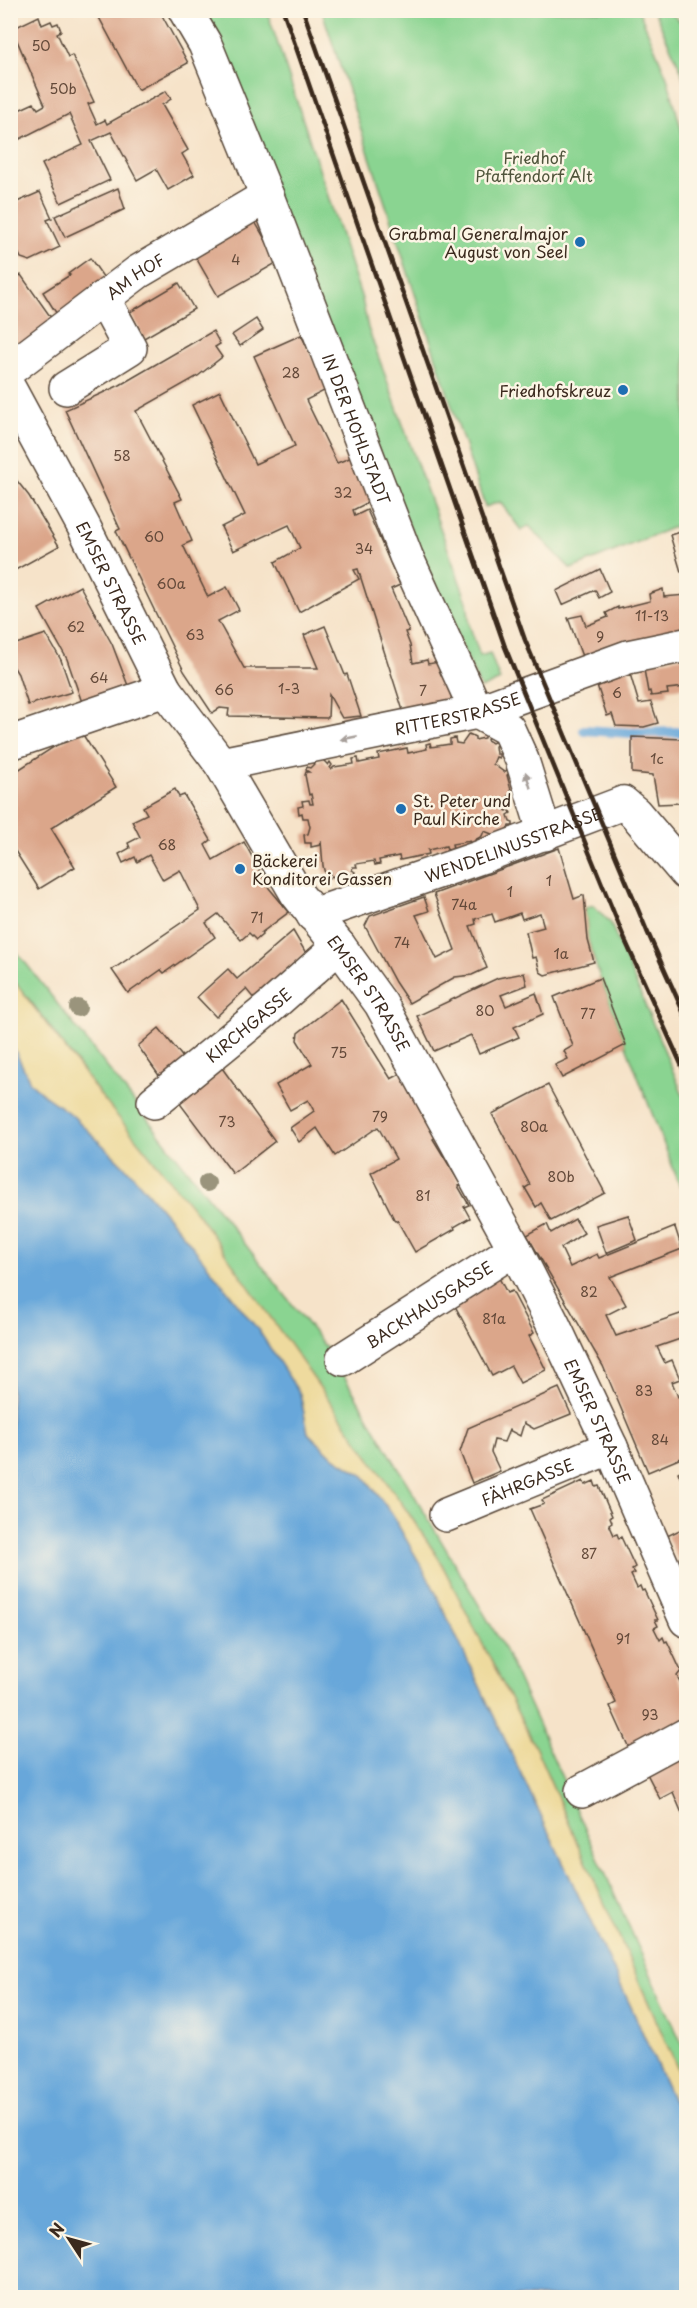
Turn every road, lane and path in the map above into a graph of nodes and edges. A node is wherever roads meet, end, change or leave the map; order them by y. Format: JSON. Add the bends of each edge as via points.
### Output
{"nodes":[{"id":1,"x":184,"y":10,"type":"edge"},
{"id":2,"x":267,"y":196,"type":"junction"},
{"id":3,"x":103,"y":298,"type":"junction"},
{"id":4,"x":10,"y":369,"type":"edge"},
{"id":5,"x":66,"y":388,"type":"dead end"},
{"id":6,"x":10,"y":390,"type":"edge"},
{"id":7,"x":20,"y":429,"type":"edge"},
{"id":8,"x":687,"y":645,"type":"edge"},
{"id":9,"x":165,"y":690,"type":"junction"},
{"id":10,"x":477,"y":712,"type":"junction"},
{"id":11,"x":10,"y":743,"type":"edge"},
{"id":12,"x":221,"y":764,"type":"junction"},
{"id":13,"x":545,"y":834,"type":"junction"},
{"id":14,"x":687,"y":873,"type":"edge"},
{"id":15,"x":313,"y":915,"type":"junction"},
{"id":16,"x":339,"y":946,"type":"junction"},
{"id":17,"x":154,"y":1102,"type":"dead end"},
{"id":18,"x":515,"y":1249,"type":"junction"},
{"id":19,"x":343,"y":1359,"type":"dead end"},
{"id":20,"x":611,"y":1448,"type":"junction"},
{"id":21,"x":446,"y":1515,"type":"dead end"},
{"id":22,"x":687,"y":1620,"type":"edge"},
{"id":23,"x":687,"y":1735,"type":"edge"},
{"id":24,"x":582,"y":1791,"type":"dead end"}],
"edges":[{"from":1,"to":2,"type":"street","name":"IN DER HOHLSTADT","via":[[205,44]]},
{"from":2,"to":3,"type":"street","name":"AM HOF","via":[[138,272]]},
{"from":2,"to":10,"type":"street","name":"IN DER HOHLSTADT","via":[[406,556]]},
{"from":3,"to":4,"type":"street","name":"AM HOF"},
{"from":3,"to":5,"type":"street","via":[[130,348]]},
{"from":6,"to":7,"type":"street","name":"EMSER STRASSE"},
{"from":7,"to":9,"type":"street","name":"EMSER STRASSE","via":[[84,527]]},
{"from":8,"to":10,"type":"street","name":"RITTERSTRASSE","via":[[628,657]]},
{"from":9,"to":11,"type":"street"},
{"from":9,"to":12,"type":"street","name":"EMSER STRASSE"},
{"from":10,"to":12,"type":"street","name":"RITTERSTRASSE","one_way":true},
{"from":13,"to":10,"type":"street","one_way":true,"via":[[508,729]]},
{"from":12,"to":15,"type":"street","name":"EMSER STRASSE"},
{"from":13,"to":14,"type":"street","name":"WENDELINUSSTRASSE","via":[[622,803]]},
{"from":13,"to":15,"type":"street","name":"WENDELINUSSTRASSE"},
{"from":15,"to":16,"type":"street","name":"EMSER STRASSE"},
{"from":16,"to":17,"type":"street","name":"KIRCHGASSE"},
{"from":16,"to":18,"type":"street","name":"EMSER STRASSE","via":[[381,1004]]},
{"from":18,"to":19,"type":"street","name":"BACKHAUSGASSE"},
{"from":18,"to":20,"type":"street","name":"EMSER STRASSE"},
{"from":20,"to":21,"type":"street","name":"FÄHRGASSE"},
{"from":20,"to":22,"type":"street","name":"EMSER STRASSE"},
{"from":23,"to":24,"type":"street"}]}
